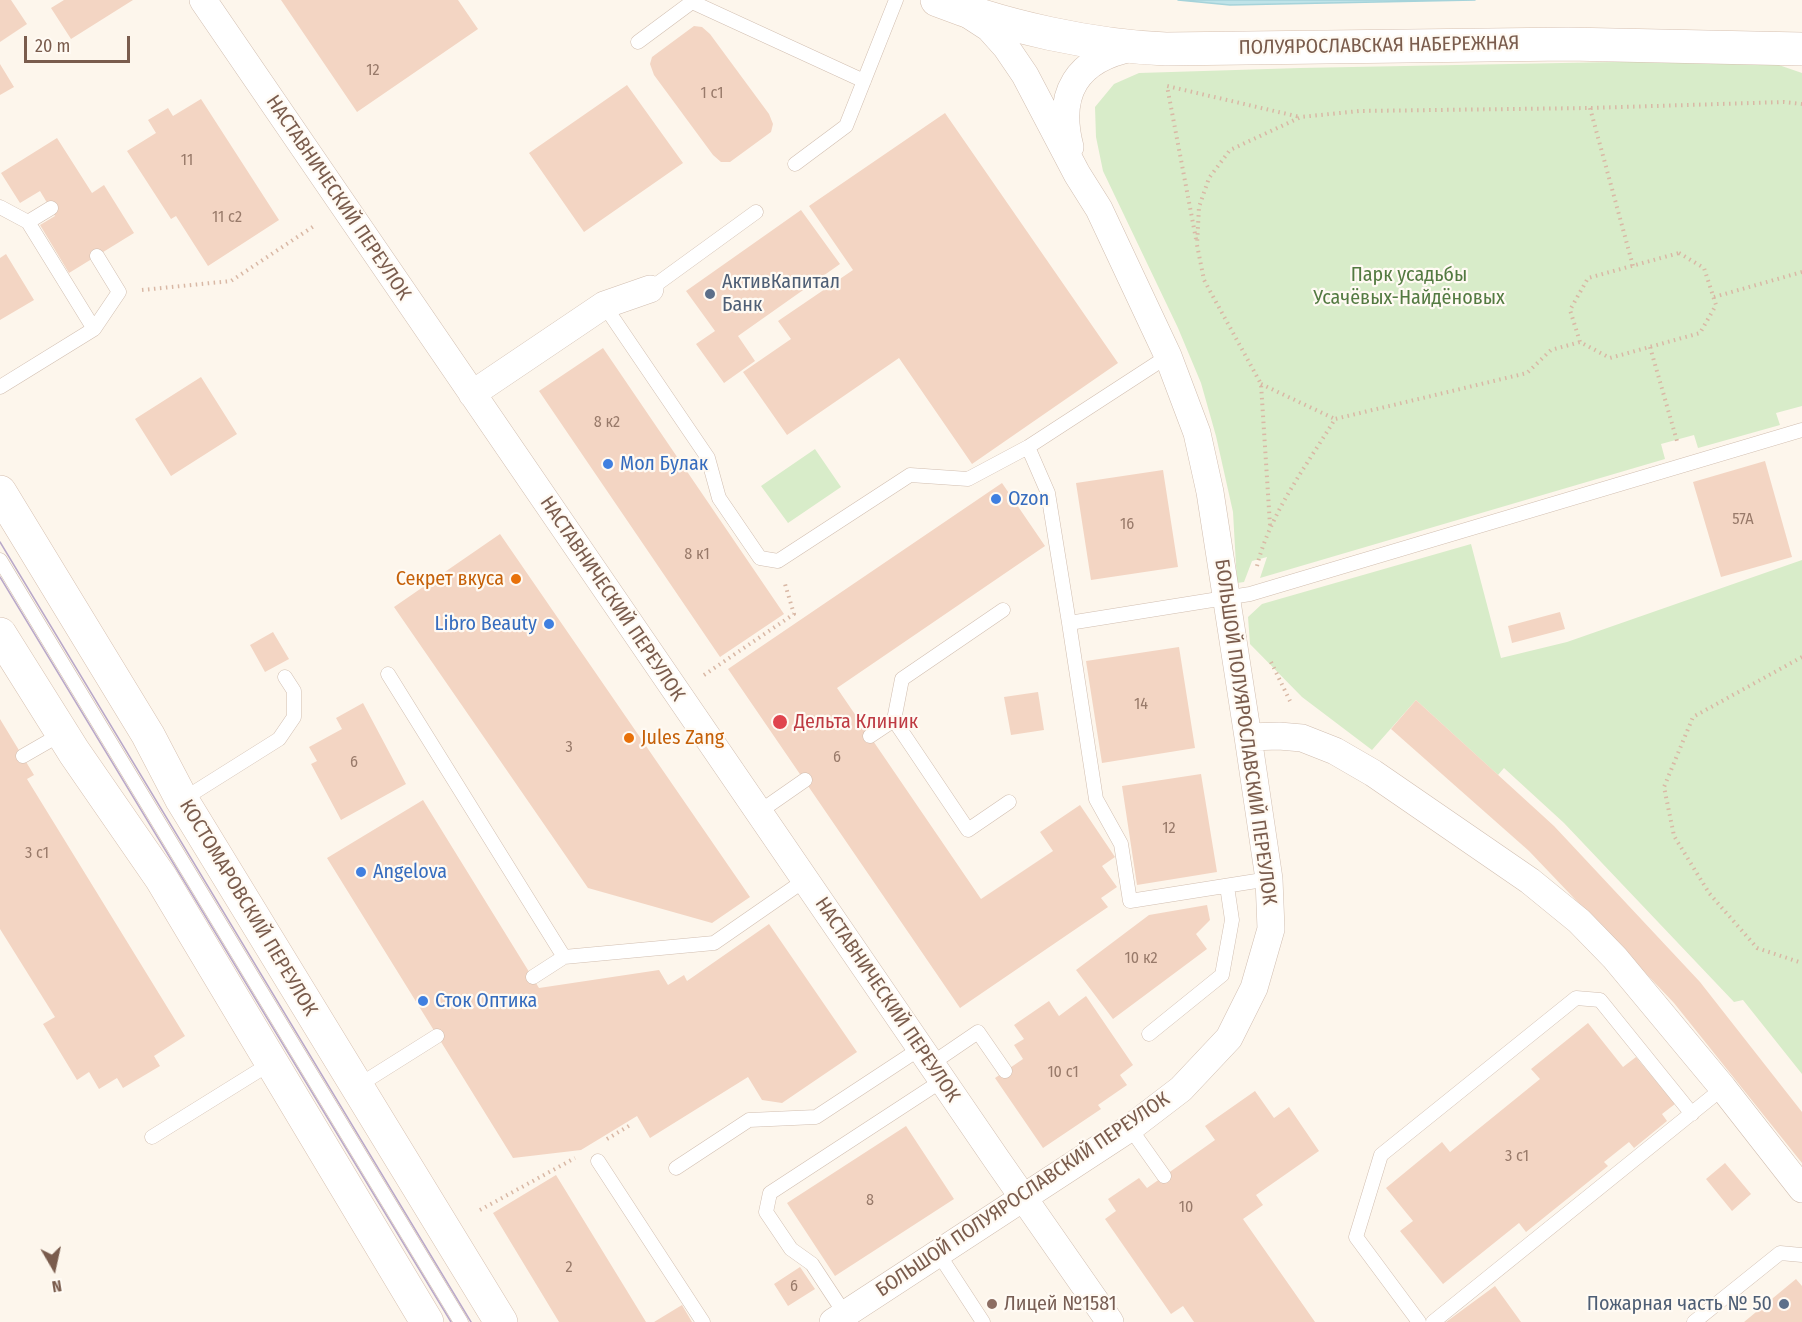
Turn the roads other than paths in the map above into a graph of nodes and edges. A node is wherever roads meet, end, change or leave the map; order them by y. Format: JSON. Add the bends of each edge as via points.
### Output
{"nodes":[{"id":1,"x":203,"y":0,"type":"edge"},
{"id":2,"x":896,"y":0,"type":"edge"},
{"id":3,"x":949,"y":5,"type":"edge"},
{"id":4,"x":639,"y":42,"type":"dead end"},
{"id":5,"x":1132,"y":48,"type":"junction"},
{"id":6,"x":1802,"y":49,"type":"edge"},
{"id":7,"x":864,"y":81,"type":"junction"},
{"id":8,"x":795,"y":164,"type":"dead end"},
{"id":9,"x":1077,"y":174,"type":"junction"},
{"id":10,"x":0,"y":207,"type":"edge"},
{"id":11,"x":51,"y":208,"type":"dead end"},
{"id":12,"x":756,"y":212,"type":"dead end"},
{"id":13,"x":28,"y":222,"type":"junction"},
{"id":14,"x":97,"y":256,"type":"dead end"},
{"id":15,"x":650,"y":289,"type":"joint"},
{"id":16,"x":604,"y":305,"type":"junction"},
{"id":17,"x":94,"y":329,"type":"junction"},
{"id":18,"x":1168,"y":356,"type":"junction"},
{"id":19,"x":0,"y":387,"type":"edge"},
{"id":20,"x":472,"y":394,"type":"junction"},
{"id":21,"x":1802,"y":430,"type":"edge"},
{"id":22,"x":1028,"y":447,"type":"junction"},
{"id":23,"x":0,"y":492,"type":"edge"},
{"id":24,"x":0,"y":560,"type":"edge"},
{"id":25,"x":1238,"y":596,"type":"junction"},
{"id":26,"x":1003,"y":610,"type":"dead end"},
{"id":27,"x":1069,"y":623,"type":"junction"},
{"id":28,"x":4,"y":648,"type":"edge"},
{"id":29,"x":388,"y":674,"type":"dead end"},
{"id":30,"x":285,"y":677,"type":"dead end"},
{"id":31,"x":894,"y":720,"type":"junction"},
{"id":32,"x":63,"y":733,"type":"junction"},
{"id":33,"x":870,"y":736,"type":"dead end"},
{"id":34,"x":1248,"y":737,"type":"junction"},
{"id":35,"x":23,"y":756,"type":"dead end"},
{"id":36,"x":805,"y":780,"type":"dead end"},
{"id":37,"x":182,"y":800,"type":"junction"},
{"id":38,"x":1009,"y":802,"type":"dead end"},
{"id":39,"x":759,"y":812,"type":"junction"},
{"id":40,"x":161,"y":878,"type":"junction"},
{"id":41,"x":1269,"y":879,"type":"junction"},
{"id":42,"x":805,"y":880,"type":"junction"},
{"id":43,"x":1227,"y":885,"type":"junction"},
{"id":44,"x":235,"y":948,"type":"junction"},
{"id":45,"x":564,"y":957,"type":"junction"},
{"id":46,"x":533,"y":977,"type":"dead end"},
{"id":47,"x":1149,"y":1034,"type":"dead end"},
{"id":48,"x":437,"y":1036,"type":"dead end"},
{"id":49,"x":271,"y":1063,"type":"junction"},
{"id":50,"x":932,"y":1064,"type":"junction"},
{"id":51,"x":1005,"y":1071,"type":"dead end"},
{"id":52,"x":356,"y":1087,"type":"junction"},
{"id":53,"x":1723,"y":1088,"type":"junction"},
{"id":54,"x":1692,"y":1114,"type":"junction"},
{"id":55,"x":1130,"y":1128,"type":"junction"},
{"id":56,"x":152,"y":1137,"type":"dead end"},
{"id":57,"x":598,"y":1161,"type":"dead end"},
{"id":58,"x":676,"y":1168,"type":"dead end"},
{"id":59,"x":1164,"y":1176,"type":"dead end"},
{"id":60,"x":1802,"y":1189,"type":"edge"},
{"id":61,"x":1023,"y":1197,"type":"junction"},
{"id":62,"x":938,"y":1253,"type":"junction"},
{"id":63,"x":1802,"y":1255,"type":"edge"},
{"id":64,"x":839,"y":1318,"type":"edge"},
{"id":65,"x":426,"y":1322,"type":"edge"},
{"id":66,"x":461,"y":1322,"type":"edge"},
{"id":67,"x":501,"y":1322,"type":"edge"},
{"id":68,"x":703,"y":1322,"type":"edge"},
{"id":69,"x":983,"y":1322,"type":"edge"},
{"id":70,"x":1110,"y":1322,"type":"edge"},
{"id":71,"x":1419,"y":1322,"type":"edge"},
{"id":72,"x":1433,"y":1322,"type":"edge"},
{"id":73,"x":1694,"y":1322,"type":"edge"}],
"edges":[{"from":1,"to":20,"type":"street","name":"НАСТАВНИЧЕСКИЙ ПЕРЕУЛОК"},
{"from":2,"to":7,"type":"lane"},
{"from":3,"to":5,"type":"main road","name":"ПОЛУЯРОСЛАВСКАЯ НАБЕРЕЖНАЯ","via":[[1036,30]]},
{"from":3,"to":9,"type":"street","via":[[989,28],[1006,47]]},
{"from":4,"to":7,"type":"lane","via":[[692,2]]},
{"from":5,"to":6,"type":"main road","name":"ПОЛУЯРОСЛАВСКАЯ НАБЕРЕЖНАЯ","via":[[1568,44]]},
{"from":5,"to":9,"type":"street","via":[[1118,50],[1094,63],[1078,76],[1069,93],[1065,128]]},
{"from":7,"to":8,"type":"lane","via":[[846,126]]},
{"from":9,"to":18,"type":"street","name":"БОЛЬШОЙ ПОЛУЯРОСЛАВСКИЙ ПЕРЕУЛОК","via":[[1099,209]]},
{"from":10,"to":13,"type":"lane"},
{"from":11,"to":13,"type":"lane"},
{"from":12,"to":15,"type":"lane"},
{"from":13,"to":17,"type":"lane"},
{"from":14,"to":17,"type":"lane","via":[[119,292]]},
{"from":15,"to":16,"type":"street"},
{"from":16,"to":20,"type":"street"},
{"from":16,"to":22,"type":"lane","via":[[708,458],[719,498],[760,558],[778,561],[910,475],[968,478]]},
{"from":17,"to":19,"type":"lane"},
{"from":18,"to":22,"type":"lane"},
{"from":18,"to":25,"type":"street","name":"БОЛЬШОЙ ПОЛУЯРОСЛАВСКИЙ ПЕРЕУЛОК","via":[[1197,433]]},
{"from":20,"to":39,"type":"street","name":"НАСТАВНИЧЕСКИЙ ПЕРЕУЛОК"},
{"from":21,"to":25,"type":"lane"},
{"from":22,"to":27,"type":"lane","via":[[1048,493]]},
{"from":23,"to":37,"type":"main road","name":"КОСТОМАРОВСКИЙ ПЕРЕУЛОК","via":[[148,735]]},
{"from":24,"to":44,"type":"lane"},
{"from":25,"to":27,"type":"lane"},
{"from":25,"to":34,"type":"street","name":"БОЛЬШОЙ ПОЛУЯРОСЛАВСКИЙ ПЕРЕУЛОК"},
{"from":26,"to":31,"type":"lane","via":[[902,679]]},
{"from":27,"to":43,"type":"lane","via":[[1096,799],[1121,844],[1130,901]]},
{"from":28,"to":32,"type":"main road"},
{"from":29,"to":45,"type":"lane"},
{"from":30,"to":37,"type":"lane","via":[[294,691],[294,717],[279,739]]},
{"from":31,"to":33,"type":"lane"},
{"from":31,"to":38,"type":"lane","via":[[969,830]]},
{"from":32,"to":35,"type":"lane"},
{"from":32,"to":40,"type":"main road"},
{"from":34,"to":41,"type":"street","name":"БОЛЬШОЙ ПОЛУЯРОСЛАВСКИЙ ПЕРЕУЛОК"},
{"from":34,"to":53,"type":"street","via":[[1302,738],[1335,751],[1530,881],[1615,958]]},
{"from":36,"to":39,"type":"lane"},
{"from":37,"to":52,"type":"main road","name":"КОСТОМАРОВСКИЙ ПЕРЕУЛОК"},
{"from":39,"to":42,"type":"street","name":"НАСТАВНИЧЕСКИЙ ПЕРЕУЛОК"},
{"from":40,"to":44,"type":"lane"},
{"from":40,"to":49,"type":"main road"},
{"from":41,"to":43,"type":"lane"},
{"from":41,"to":55,"type":"street","name":"БОЛЬШОЙ ПОЛУЯРОСЛАВСКИЙ ПЕРЕУЛОК","via":[[1271,929],[1254,988],[1229,1038],[1181,1089]]},
{"from":42,"to":45,"type":"lane","via":[[714,943]]},
{"from":42,"to":50,"type":"street","name":"НАСТАВНИЧЕСКИЙ ПЕРЕУЛОК"},
{"from":43,"to":47,"type":"lane","via":[[1232,920],[1222,975]]},
{"from":44,"to":66,"type":"lane"},
{"from":45,"to":46,"type":"lane"},
{"from":48,"to":52,"type":"lane"},
{"from":49,"to":56,"type":"lane"},
{"from":49,"to":65,"type":"main road"},
{"from":50,"to":51,"type":"lane","via":[[978,1032]]},
{"from":50,"to":58,"type":"lane","via":[[816,1117],[749,1120]]},
{"from":50,"to":61,"type":"street","name":"НАСТАВНИЧЕСКИЙ ПЕРЕУЛОК"},
{"from":50,"to":64,"type":"lane","via":[[770,1193],[766,1212],[791,1249],[812,1264]]},
{"from":52,"to":67,"type":"main road","name":"КОСТОМАРОВСКИЙ ПЕРЕУЛОК"},
{"from":53,"to":54,"type":"lane"},
{"from":53,"to":60,"type":"street"},
{"from":54,"to":71,"type":"lane","via":[[1600,1000],[1576,998],[1381,1155],[1356,1237]]},
{"from":54,"to":72,"type":"lane"},
{"from":55,"to":59,"type":"lane"},
{"from":55,"to":61,"type":"street","name":"БОЛЬШОЙ ПОЛУЯРОСЛАВСКИЙ ПЕРЕУЛОК"},
{"from":57,"to":68,"type":"lane"},
{"from":61,"to":62,"type":"street","name":"БОЛЬШОЙ ПОЛУЯРОСЛАВСКИЙ ПЕРЕУЛОК"},
{"from":61,"to":70,"type":"street","name":"НАСТАВНИЧЕСКИЙ ПЕРЕУЛОК"},
{"from":62,"to":64,"type":"street","name":"БОЛЬШОЙ ПОЛУЯРОСЛАВСКИЙ ПЕРЕУЛОК"},
{"from":62,"to":69,"type":"lane"},
{"from":63,"to":73,"type":"lane","via":[[1780,1253]]}]}
